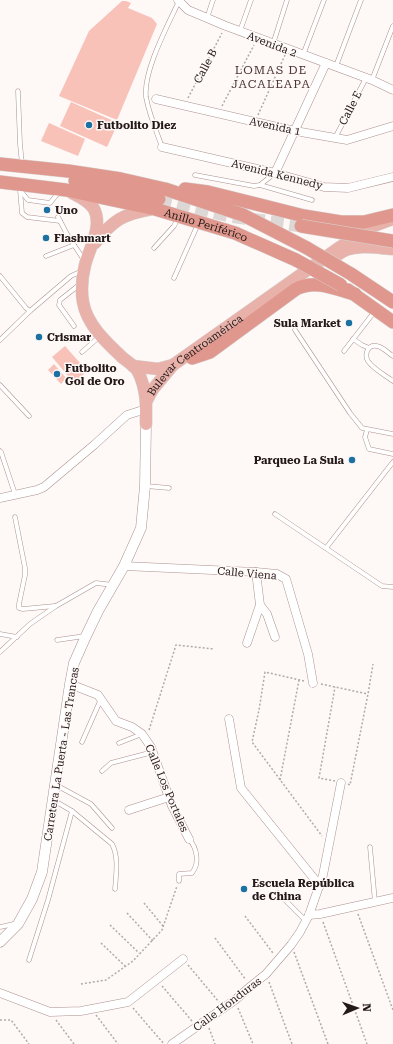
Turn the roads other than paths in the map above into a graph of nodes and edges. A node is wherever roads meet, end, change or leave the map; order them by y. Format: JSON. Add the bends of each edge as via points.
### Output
{"nodes":[{"id":1,"x":213,"y":0,"type":"edge"},
{"id":2,"x":251,"y":0,"type":"edge"},
{"id":3,"x":287,"y":0,"type":"edge"},
{"id":4,"x":324,"y":0,"type":"edge"},
{"id":5,"x":361,"y":0,"type":"edge"},
{"id":6,"x":178,"y":1,"type":"edge"},
{"id":7,"x":207,"y":18,"type":"junction"},
{"id":8,"x":393,"y":26,"type":"edge"},
{"id":9,"x":240,"y":31,"type":"junction"},
{"id":10,"x":273,"y":44,"type":"junction"},
{"id":11,"x":303,"y":55,"type":"junction"},
{"id":12,"x":326,"y":63,"type":"junction"},
{"id":13,"x":336,"y":67,"type":"junction"},
{"id":14,"x":369,"y":79,"type":"junction"},
{"id":15,"x":393,"y":90,"type":"edge"},
{"id":16,"x":18,"y":91,"type":"dead end"},
{"id":17,"x":156,"y":99,"type":"dead end"},
{"id":18,"x":393,"y":126,"type":"edge"},
{"id":19,"x":295,"y":131,"type":"junction"},
{"id":20,"x":335,"y":138,"type":"junction"},
{"id":21,"x":162,"y":147,"type":"joint"},
{"id":22,"x":0,"y":164,"type":"edge"},
{"id":23,"x":23,"y":167,"type":"junction"},
{"id":24,"x":275,"y":173,"type":"junction"},
{"id":25,"x":195,"y":175,"type":"dead end"},
{"id":26,"x":0,"y":176,"type":"edge"},
{"id":27,"x":393,"y":177,"type":"edge"},
{"id":28,"x":0,"y":182,"type":"edge"},
{"id":29,"x":260,"y":185,"type":"junction"},
{"id":30,"x":17,"y":187,"type":"junction"},
{"id":31,"x":63,"y":189,"type":"junction"},
{"id":32,"x":160,"y":199,"type":"junction"},
{"id":33,"x":312,"y":200,"type":"dead end"},
{"id":34,"x":393,"y":215,"type":"edge"},
{"id":35,"x":179,"y":216,"type":"junction"},
{"id":36,"x":393,"y":219,"type":"edge"},
{"id":37,"x":199,"y":222,"type":"junction"},
{"id":38,"x":301,"y":226,"type":"tunnel mouth"},
{"id":39,"x":393,"y":241,"type":"edge"},
{"id":40,"x":74,"y":245,"type":"junction"},
{"id":41,"x":154,"y":248,"type":"dead end"},
{"id":42,"x":90,"y":249,"type":"junction"},
{"id":43,"x":393,"y":249,"type":"edge"},
{"id":44,"x":46,"y":256,"type":"dead end"},
{"id":45,"x":84,"y":272,"type":"junction"},
{"id":46,"x":0,"y":276,"type":"edge"},
{"id":47,"x":174,"y":278,"type":"dead end"},
{"id":48,"x":355,"y":294,"type":"junction"},
{"id":49,"x":393,"y":302,"type":"edge"},
{"id":50,"x":376,"y":309,"type":"junction"},
{"id":51,"x":30,"y":311,"type":"junction"},
{"id":52,"x":393,"y":322,"type":"edge"},
{"id":53,"x":74,"y":326,"type":"dead end"},
{"id":54,"x":295,"y":330,"type":"dead end"},
{"id":55,"x":101,"y":335,"type":"junction"},
{"id":56,"x":353,"y":339,"type":"junction"},
{"id":57,"x":0,"y":340,"type":"edge"},
{"id":58,"x":369,"y":348,"type":"junction"},
{"id":59,"x":344,"y":351,"type":"dead end"},
{"id":60,"x":82,"y":352,"type":"dead end"},
{"id":61,"x":393,"y":356,"type":"edge"},
{"id":62,"x":192,"y":358,"type":"junction"},
{"id":63,"x":173,"y":365,"type":"junction"},
{"id":64,"x":133,"y":366,"type":"junction"},
{"id":65,"x":393,"y":381,"type":"edge"},
{"id":66,"x":0,"y":385,"type":"edge"},
{"id":67,"x":146,"y":406,"type":"junction"},
{"id":68,"x":29,"y":416,"type":"dead end"},
{"id":69,"x":146,"y":424,"type":"junction"},
{"id":70,"x":367,"y":430,"type":"junction"},
{"id":71,"x":393,"y":434,"type":"edge"},
{"id":72,"x":0,"y":451,"type":"edge"},
{"id":73,"x":393,"y":454,"type":"edge"},
{"id":74,"x":393,"y":462,"type":"edge"},
{"id":75,"x":145,"y":486,"type":"junction"},
{"id":76,"x":169,"y":488,"type":"dead end"},
{"id":77,"x":15,"y":494,"type":"junction"},
{"id":78,"x":0,"y":498,"type":"edge"},
{"id":79,"x":275,"y":514,"type":"dead end"},
{"id":80,"x":15,"y":517,"type":"dead end"},
{"id":81,"x":326,"y":548,"type":"junction"},
{"id":82,"x":124,"y":566,"type":"junction"},
{"id":83,"x":256,"y":572,"type":"junction"},
{"id":84,"x":113,"y":585,"type":"junction"},
{"id":85,"x":393,"y":587,"type":"edge"},
{"id":86,"x":56,"y":606,"type":"junction"},
{"id":87,"x":260,"y":606,"type":"junction"},
{"id":88,"x":0,"y":634,"type":"edge"},
{"id":89,"x":86,"y":636,"type":"junction"},
{"id":90,"x":17,"y":637,"type":"junction"},
{"id":91,"x":274,"y":637,"type":"dead end"},
{"id":92,"x":57,"y":640,"type":"dead end"},
{"id":93,"x":247,"y":643,"type":"dead end"},
{"id":94,"x":0,"y":652,"type":"edge"},
{"id":95,"x":313,"y":683,"type":"dead end"},
{"id":96,"x":70,"y":684,"type":"junction"},
{"id":97,"x":101,"y":698,"type":"junction"},
{"id":98,"x":229,"y":719,"type":"dead end"},
{"id":99,"x":144,"y":736,"type":"junction"},
{"id":100,"x":82,"y":742,"type":"dead end"},
{"id":101,"x":119,"y":743,"type":"dead end"},
{"id":102,"x":153,"y":752,"type":"junction"},
{"id":103,"x":102,"y":771,"type":"dead end"},
{"id":104,"x":341,"y":783,"type":"road end"},
{"id":105,"x":55,"y":785,"type":"junction"},
{"id":106,"x":169,"y":797,"type":"junction"},
{"id":107,"x":53,"y":800,"type":"junction"},
{"id":108,"x":129,"y":810,"type":"dead end"},
{"id":109,"x":72,"y":811,"type":"junction"},
{"id":110,"x":112,"y":828,"type":"dead end"},
{"id":111,"x":189,"y":839,"type":"joint"},
{"id":112,"x":370,"y":847,"type":"dead end"},
{"id":113,"x":179,"y":881,"type":"road end"},
{"id":114,"x":320,"y":886,"type":"junction"},
{"id":115,"x":115,"y":889,"type":"dead end"},
{"id":116,"x":278,"y":893,"type":"dead end"},
{"id":117,"x":393,"y":898,"type":"edge"},
{"id":118,"x":375,"y":902,"type":"junction"},
{"id":119,"x":307,"y":918,"type":"junction"},
{"id":120,"x":18,"y":924,"type":"junction"},
{"id":121,"x":0,"y":927,"type":"edge"},
{"id":122,"x":0,"y":942,"type":"edge"},
{"id":123,"x":183,"y":959,"type":"road end"},
{"id":124,"x":29,"y":960,"type":"dead end"},
{"id":125,"x":0,"y":993,"type":"edge"},
{"id":126,"x":172,"y":1044,"type":"edge"}],
"edges":[{"from":1,"to":7,"type":"lane"},
{"from":2,"to":9,"type":"lane"},
{"from":3,"to":10,"type":"lane"},
{"from":4,"to":11,"type":"lane"},
{"from":5,"to":13,"type":"lane"},
{"from":6,"to":7,"type":"street","name":"Avenida 2","via":[[188,10]]},
{"from":6,"to":21,"type":"lane","via":[[150,66],[146,84],[149,109]]},
{"from":7,"to":9,"type":"street","name":"Avenida 2"},
{"from":8,"to":14,"type":"lane","name":"Calle E"},
{"from":9,"to":10,"type":"street","name":"Avenida 2"},
{"from":10,"to":11,"type":"street","name":"Avenida 2"},
{"from":11,"to":12,"type":"street","name":"Avenida 2"},
{"from":12,"to":13,"type":"street","name":"Avenida 2"},
{"from":12,"to":19,"type":"street"},
{"from":13,"to":14,"type":"street","name":"Avenida 2"},
{"from":14,"to":15,"type":"street","name":"Avenida 2"},
{"from":14,"to":20,"type":"lane","name":"Calle E"},
{"from":16,"to":23,"type":"lane"},
{"from":17,"to":19,"type":"street","name":"Avenida 1"},
{"from":18,"to":20,"type":"street","name":"Avenida 1","via":[[347,140]]},
{"from":19,"to":20,"type":"street","name":"Avenida 1"},
{"from":19,"to":24,"type":"street"},
{"from":21,"to":24,"type":"street","name":"Avenida Kennedy"},
{"from":22,"to":23,"type":"highway","name":"Anillo Periférico"},
{"from":23,"to":32,"type":"highway","name":"Anillo Periférico","via":[[113,178]]},
{"from":24,"to":27,"type":"street","name":"Avenida Kennedy","via":[[324,187],[348,188]]},
{"from":24,"to":29,"type":"lane"},
{"from":25,"to":29,"type":"lane"},
{"from":26,"to":32,"type":"highway","via":[[26,175],[65,179]]},
{"from":28,"to":30,"type":"highway","name":"Anillo Periférico"},
{"from":29,"to":33,"type":"lane"},
{"from":30,"to":31,"type":"highway","name":"Anillo Periférico"},
{"from":30,"to":31,"type":"lane","via":[[28,200],[51,204]]},
{"from":30,"to":40,"type":"lane","via":[[22,213],[27,217],[59,219]]},
{"from":31,"to":32,"type":"highway","name":"Anillo Periférico"},
{"from":31,"to":42,"type":"main road","via":[[89,203],[94,210],[97,228]]},
{"from":32,"to":34,"type":"highway","via":[[187,189],[341,222],[364,222]]},
{"from":32,"to":35,"type":"highway","name":"Anillo Periférico"},
{"from":32,"to":42,"type":"main road","via":[[119,219],[108,227]]},
{"from":32,"to":49,"type":"highway","name":"Anillo Periférico","bridge":true,"via":[[242,215],[306,248]]},
{"from":35,"to":37,"type":"highway","name":"Anillo Periférico"},
{"from":35,"to":41,"type":"lane","via":[[174,226]]},
{"from":36,"to":63,"type":"main road","name":"Bulevar Centroamérica","via":[[374,226],[340,247]]},
{"from":37,"to":47,"type":"lane"},
{"from":37,"to":48,"type":"highway","name":"Anillo Periférico","bridge":true,"via":[[235,233],[296,260]]},
{"from":38,"to":39,"type":"highway","bridge":true},
{"from":40,"to":44,"type":"lane"},
{"from":40,"to":45,"type":"lane"},
{"from":42,"to":45,"type":"main road"},
{"from":43,"to":62,"type":"main road","name":"Bulevar Centroamérica","via":[[359,248],[344,251]]},
{"from":45,"to":51,"type":"lane","via":[[71,276]]},
{"from":45,"to":53,"type":"lane","via":[[60,300],[59,305]]},
{"from":45,"to":55,"type":"main road","via":[[84,310]]},
{"from":46,"to":51,"type":"lane"},
{"from":48,"to":50,"type":"highway","name":"Anillo Periférico"},
{"from":48,"to":62,"type":"highway","via":[[322,285],[303,286],[210,352]]},
{"from":50,"to":52,"type":"highway","name":"Anillo Periférico"},
{"from":50,"to":56,"type":"lane"},
{"from":51,"to":57,"type":"lane"},
{"from":54,"to":70,"type":"lane","via":[[350,413],[362,428]]},
{"from":55,"to":60,"type":"lane"},
{"from":55,"to":64,"type":"main road"},
{"from":56,"to":58,"type":"lane"},
{"from":56,"to":59,"type":"lane"},
{"from":58,"to":61,"type":"lane","via":[[376,345]]},
{"from":58,"to":65,"type":"lane","via":[[368,361]]},
{"from":62,"to":69,"type":"main road","name":"Bulevar Centroamérica","via":[[163,383],[151,404]]},
{"from":63,"to":64,"type":"main road","via":[[158,369]]},
{"from":63,"to":67,"type":"main road","name":"Bulevar Centroamérica","via":[[153,389]]},
{"from":64,"to":67,"type":"main road","via":[[141,380]]},
{"from":66,"to":68,"type":"lane"},
{"from":67,"to":69,"type":"main road","name":"Bulevar Centroamérica"},
{"from":67,"to":77,"type":"street","via":[[127,415],[44,487]]},
{"from":69,"to":75,"type":"street","name":"Carretera La Puerta - Las Trancas"},
{"from":70,"to":71,"type":"lane"},
{"from":70,"to":73,"type":"lane","via":[[365,437],[369,449]]},
{"from":72,"to":77,"type":"lane"},
{"from":74,"to":81,"type":"lane"},
{"from":75,"to":76,"type":"lane"},
{"from":75,"to":82,"type":"street","name":"Carretera La Puerta - Las Trancas","via":[[141,528]]},
{"from":77,"to":78,"type":"street"},
{"from":79,"to":81,"type":"lane"},
{"from":80,"to":86,"type":"lane","via":[[25,568],[19,608]]},
{"from":81,"to":85,"type":"lane","via":[[382,586]]},
{"from":82,"to":83,"type":"street","name":"Calle Viena"},
{"from":82,"to":84,"type":"street","name":"Carretera La Puerta - Las Trancas"},
{"from":83,"to":87,"type":"street"},
{"from":83,"to":95,"type":"street","name":"Calle Viena","via":[[277,574],[286,579],[308,654]]},
{"from":84,"to":86,"type":"lane","via":[[90,586]]},
{"from":84,"to":89,"type":"street","name":"Carretera La Puerta - Las Trancas"},
{"from":86,"to":90,"type":"lane","via":[[30,624]]},
{"from":87,"to":91,"type":"street","via":[[267,614]]},
{"from":87,"to":93,"type":"street"},
{"from":88,"to":90,"type":"lane"},
{"from":89,"to":92,"type":"lane"},
{"from":89,"to":96,"type":"street","name":"Carretera La Puerta - Las Trancas","via":[[74,663]]},
{"from":90,"to":94,"type":"lane"},
{"from":96,"to":97,"type":"street","name":"Calle Los Portales"},
{"from":96,"to":105,"type":"street","name":"Carretera La Puerta - Las Trancas"},
{"from":97,"to":99,"type":"street","name":"Calle Los Portales","via":[[116,721],[132,727]]},
{"from":97,"to":100,"type":"lane"},
{"from":98,"to":114,"type":"street","via":[[241,788]]},
{"from":99,"to":101,"type":"lane"},
{"from":99,"to":102,"type":"street","name":"Calle Los Portales"},
{"from":102,"to":103,"type":"lane","via":[[111,763]]},
{"from":102,"to":106,"type":"street","name":"Calle Los Portales"},
{"from":104,"to":114,"type":"street","name":"Calle Honduras"},
{"from":105,"to":107,"type":"street","name":"Carretera La Puerta - Las Trancas"},
{"from":105,"to":110,"type":"lane","via":[[91,804]]},
{"from":106,"to":108,"type":"street"},
{"from":106,"to":111,"type":"street","name":"Calle Los Portales"},
{"from":107,"to":109,"type":"lane"},
{"from":107,"to":120,"type":"street","name":"Carretera La Puerta - Las Trancas","via":[[42,872],[32,899]]},
{"from":109,"to":115,"type":"lane","via":[[112,844],[115,850]]},
{"from":109,"to":124,"type":"lane"},
{"from":111,"to":113,"type":"lane","via":[[196,852],[197,862],[192,873],[179,874]]},
{"from":112,"to":118,"type":"lane"},
{"from":114,"to":119,"type":"street","name":"Calle Honduras"},
{"from":116,"to":119,"type":"lane"},
{"from":117,"to":118,"type":"street"},
{"from":118,"to":119,"type":"street"},
{"from":119,"to":126,"type":"street","name":"Calle Honduras","via":[[291,945],[266,974],[235,1000]]},
{"from":120,"to":121,"type":"lane"},
{"from":120,"to":122,"type":"street","name":"Carretera La Puerta - Las Trancas"},
{"from":123,"to":125,"type":"street","via":[[128,1002],[81,1012],[50,1012]]}]}
